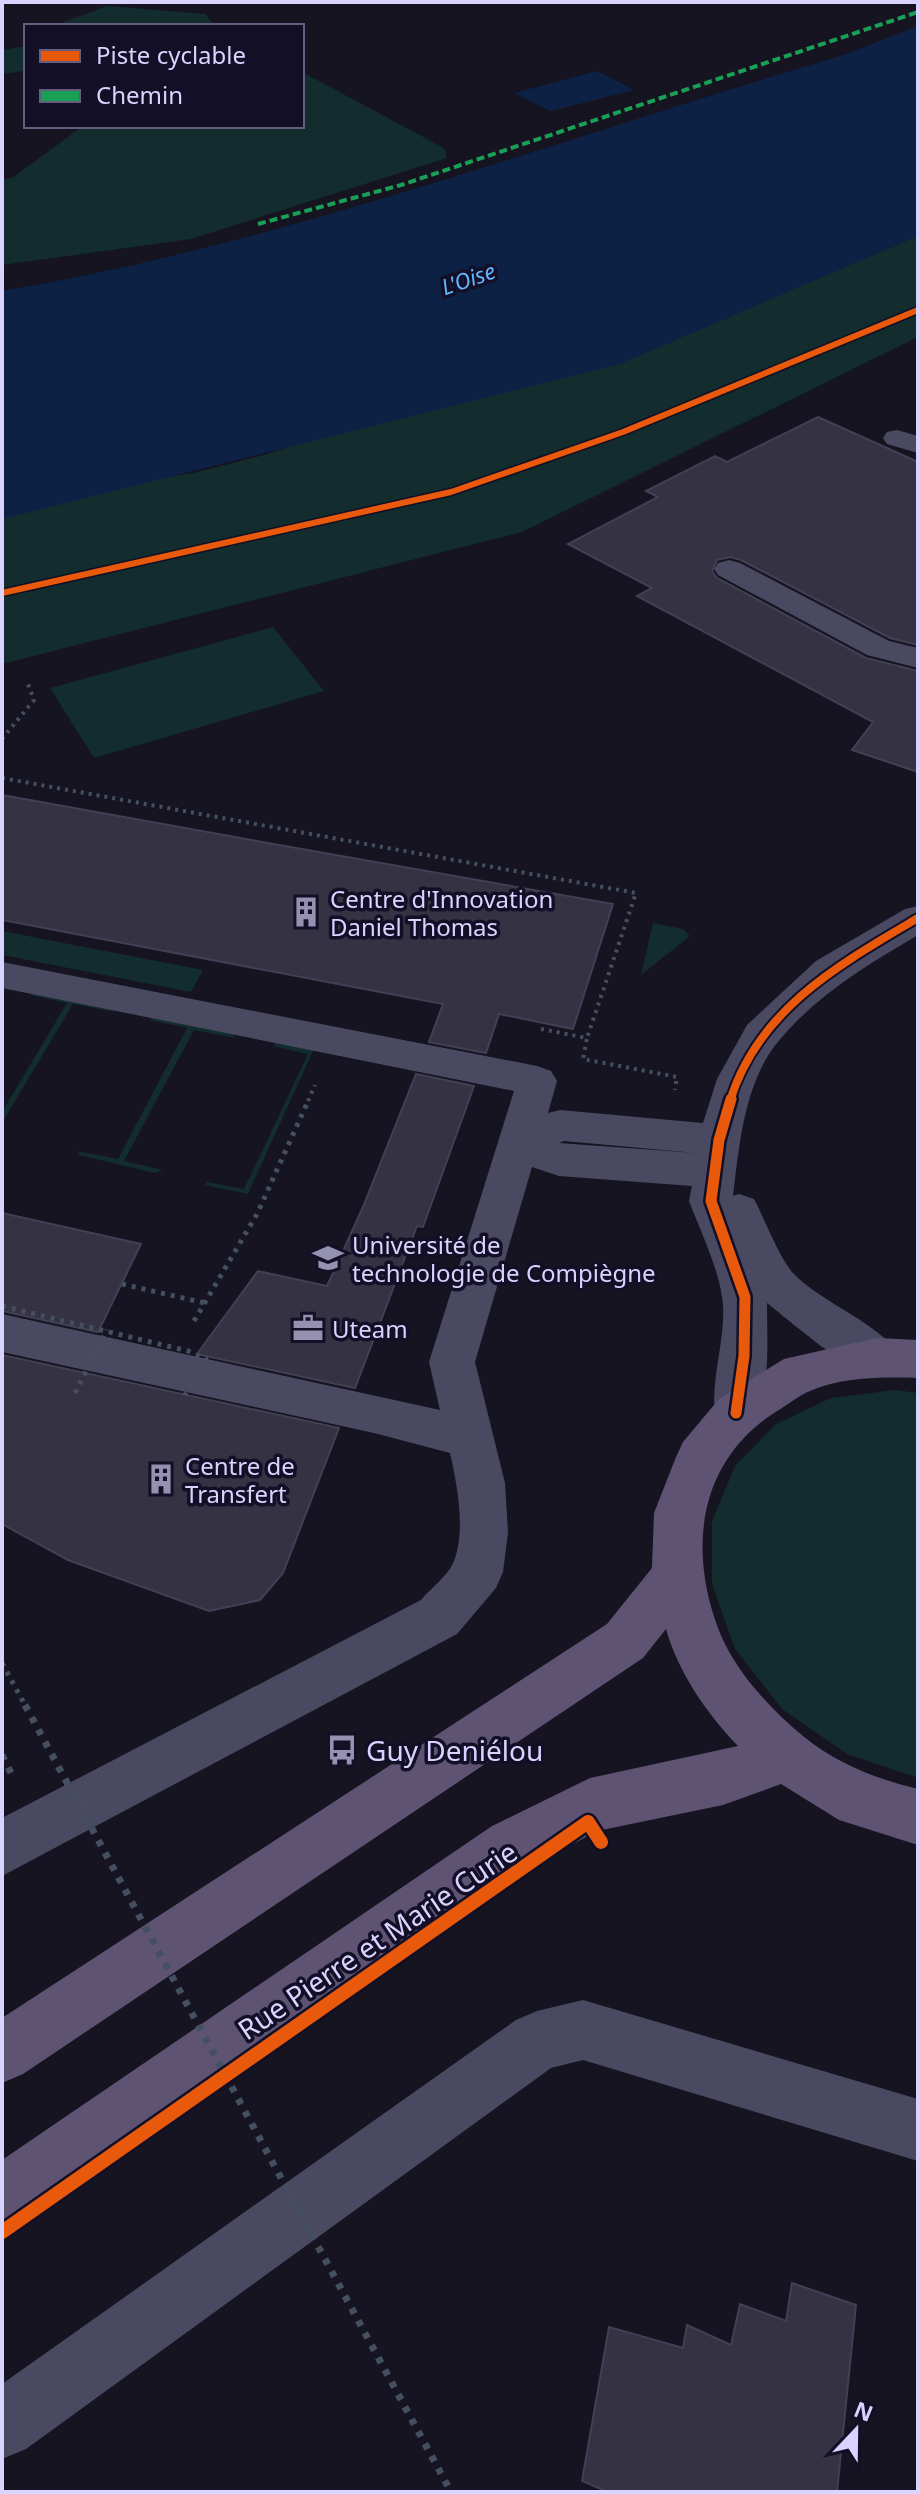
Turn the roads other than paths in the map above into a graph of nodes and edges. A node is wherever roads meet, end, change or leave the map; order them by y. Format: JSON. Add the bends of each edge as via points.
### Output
{"nodes":[{"id":1,"x":729,"y":569,"type":"dead end"},
{"id":2,"x":918,"y":658,"type":"edge"},
{"id":3,"x":918,"y":918,"type":"edge"},
{"id":4,"x":2,"y":975,"type":"edge"},
{"id":5,"x":517,"y":1144,"type":"junction"},
{"id":6,"x":717,"y":1156,"type":"junction"},
{"id":7,"x":2,"y":1333,"type":"edge"},
{"id":8,"x":897,"y":1358,"type":"edge"},
{"id":9,"x":736,"y":1413,"type":"junction"},
{"id":10,"x":471,"y":1438,"type":"junction"},
{"id":11,"x":677,"y":1576,"type":"junction"},
{"id":12,"x":785,"y":1756,"type":"junction"},
{"id":13,"x":918,"y":1817,"type":"edge"},
{"id":14,"x":2,"y":1848,"type":"edge"},
{"id":15,"x":2,"y":2053,"type":"edge"},
{"id":16,"x":918,"y":2130,"type":"edge"},
{"id":17,"x":2,"y":2198,"type":"edge"},
{"id":18,"x":2,"y":2425,"type":"edge"}],
"edges":[{"from":1,"to":2,"type":"street","via":[[878,648]]},
{"from":3,"to":6,"type":"street","via":[[830,970],[761,1035],[737,1079]]},
{"from":4,"to":5,"type":"street","via":[[537,1081]]},
{"from":5,"to":6,"type":"street","via":[[559,1160]]},
{"from":5,"to":10,"type":"street","via":[[452,1362]]},
{"from":6,"to":8,"type":"street","via":[[776,1284],[830,1327]]},
{"from":6,"to":9,"type":"street","via":[[711,1201],[745,1297]]},
{"from":7,"to":10,"type":"street","via":[[180,1359]]},
{"from":8,"to":9,"type":"main road","via":[[800,1373]]},
{"from":9,"to":11,"type":"main road","via":[[700,1457],[679,1513]]},
{"from":10,"to":14,"type":"street","via":[[481,1483],[478,1572],[439,1617]]},
{"from":11,"to":12,"type":"main road","via":[[695,1639],[731,1701]]},
{"from":11,"to":15,"type":"main road","via":[[625,1641]]},
{"from":12,"to":13,"type":"main road","via":[[859,1801]]},
{"from":12,"to":17,"type":"main road","name":"Rue Pierre et Marie Curie","via":[[723,1778],[590,1805],[512,1846]]},
{"from":16,"to":18,"type":"street","via":[[583,2030],[537,2041]]}]}
